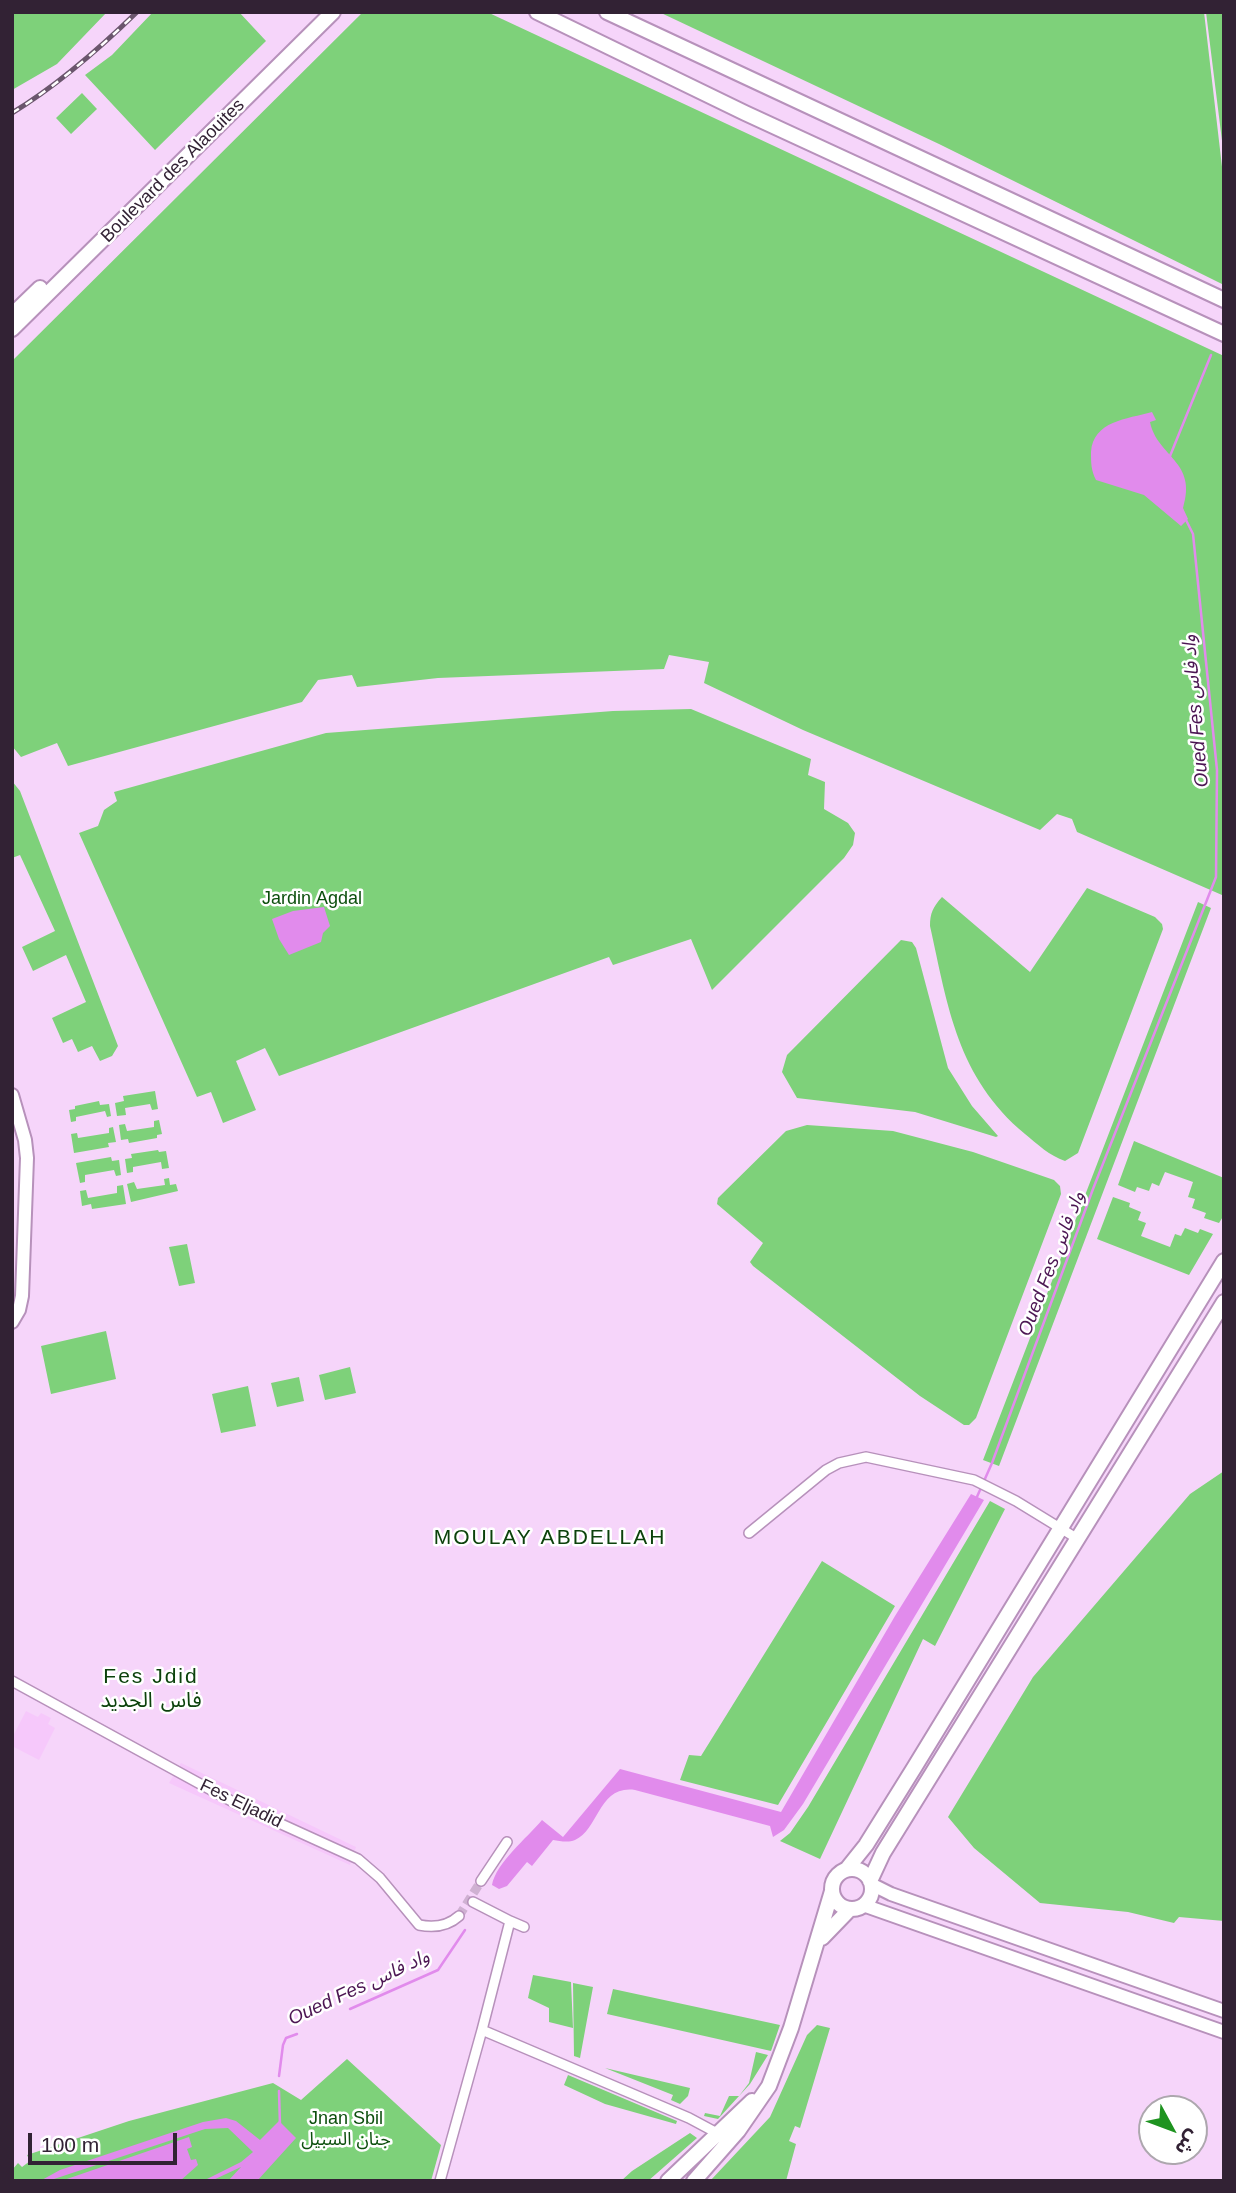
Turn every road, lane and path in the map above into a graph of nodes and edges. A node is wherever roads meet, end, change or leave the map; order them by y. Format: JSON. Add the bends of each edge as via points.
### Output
{"nodes":[{"id":1,"x":321,"y":12,"type":"edge"},
{"id":2,"x":333,"y":12,"type":"edge"},
{"id":3,"x":537,"y":12,"type":"edge"},
{"id":4,"x":607,"y":12,"type":"edge"},
{"id":5,"x":1224,"y":300,"type":"edge"},
{"id":6,"x":12,"y":315,"type":"edge"},
{"id":7,"x":12,"y":329,"type":"edge"},
{"id":8,"x":1224,"y":334,"type":"edge"},
{"id":9,"x":12,"y":1095,"type":"edge"},
{"id":10,"x":1224,"y":1261,"type":"edge"},
{"id":11,"x":1224,"y":1302,"type":"edge"},
{"id":12,"x":12,"y":1322,"type":"edge"},
{"id":13,"x":1061,"y":1530,"type":"junction"},
{"id":14,"x":749,"y":1533,"type":"dead end"},
{"id":15,"x":1078,"y":1539,"type":"junction"},
{"id":16,"x":12,"y":1681,"type":"edge"},
{"id":17,"x":507,"y":1842,"type":"dead end"},
{"id":18,"x":846,"y":1870,"type":"junction"},
{"id":19,"x":481,"y":1881,"type":"tunnel mouth"},
{"id":20,"x":870,"y":1882,"type":"junction"},
{"id":21,"x":832,"y":1891,"type":"junction"},
{"id":22,"x":473,"y":1902,"type":"dead end"},
{"id":23,"x":856,"y":1907,"type":"junction"},
{"id":24,"x":458,"y":1917,"type":"tunnel mouth"},
{"id":25,"x":510,"y":1921,"type":"junction"},
{"id":26,"x":524,"y":1927,"type":"dead end"},
{"id":27,"x":819,"y":1941,"type":"junction"},
{"id":28,"x":1224,"y":2011,"type":"edge"},
{"id":29,"x":482,"y":2030,"type":"junction"},
{"id":30,"x":1224,"y":2032,"type":"edge"},
{"id":31,"x":769,"y":2086,"type":"junction"},
{"id":32,"x":717,"y":2133,"type":"junction"},
{"id":33,"x":440,"y":2181,"type":"edge"},
{"id":34,"x":668,"y":2181,"type":"edge"},
{"id":35,"x":694,"y":2181,"type":"edge"}],
"edges":[{"from":1,"to":6,"type":"main road","name":"Boulevard des Alaouites"},
{"from":2,"to":7,"type":"main road","name":"Boulevard des Alaouites"},
{"from":3,"to":8,"type":"main road"},
{"from":4,"to":5,"type":"main road"},
{"from":9,"to":12,"type":"main road","via":[[27,1158],[22,1296]]},
{"from":10,"to":13,"type":"main road"},
{"from":11,"to":15,"type":"main road"},
{"from":13,"to":14,"type":"street","via":[[974,1480],[866,1457],[839,1462]]},
{"from":13,"to":15,"type":"street"},
{"from":13,"to":18,"type":"main road","via":[[872,1836]]},
{"from":15,"to":20,"type":"main road","via":[[883,1853]]},
{"from":16,"to":24,"type":"street","name":"Fes Eljadid","via":[[235,1803],[358,1859],[419,1925],[437,1927]]},
{"from":17,"to":19,"type":"street"},
{"from":18,"to":20,"type":"main road","via":[[860,1871]]},
{"from":18,"to":21,"type":"main road","via":[[834,1880]]},
{"from":20,"to":23,"type":"main road","via":[[870,1896]]},
{"from":20,"to":28,"type":"main road","via":[[891,1894]]},
{"from":21,"to":23,"type":"main road","via":[[838,1903]]},
{"from":21,"to":27,"type":"main road"},
{"from":22,"to":25,"type":"street"},
{"from":23,"to":27,"type":"main road"},
{"from":23,"to":30,"type":"main road"},
{"from":25,"to":26,"type":"street"},
{"from":25,"to":29,"type":"street"},
{"from":27,"to":31,"type":"main road"},
{"from":29,"to":32,"type":"street"},
{"from":29,"to":33,"type":"street"},
{"from":31,"to":32,"type":"main road"},
{"from":31,"to":35,"type":"main road","via":[[738,2131]]},
{"from":32,"to":34,"type":"main road"}]}
